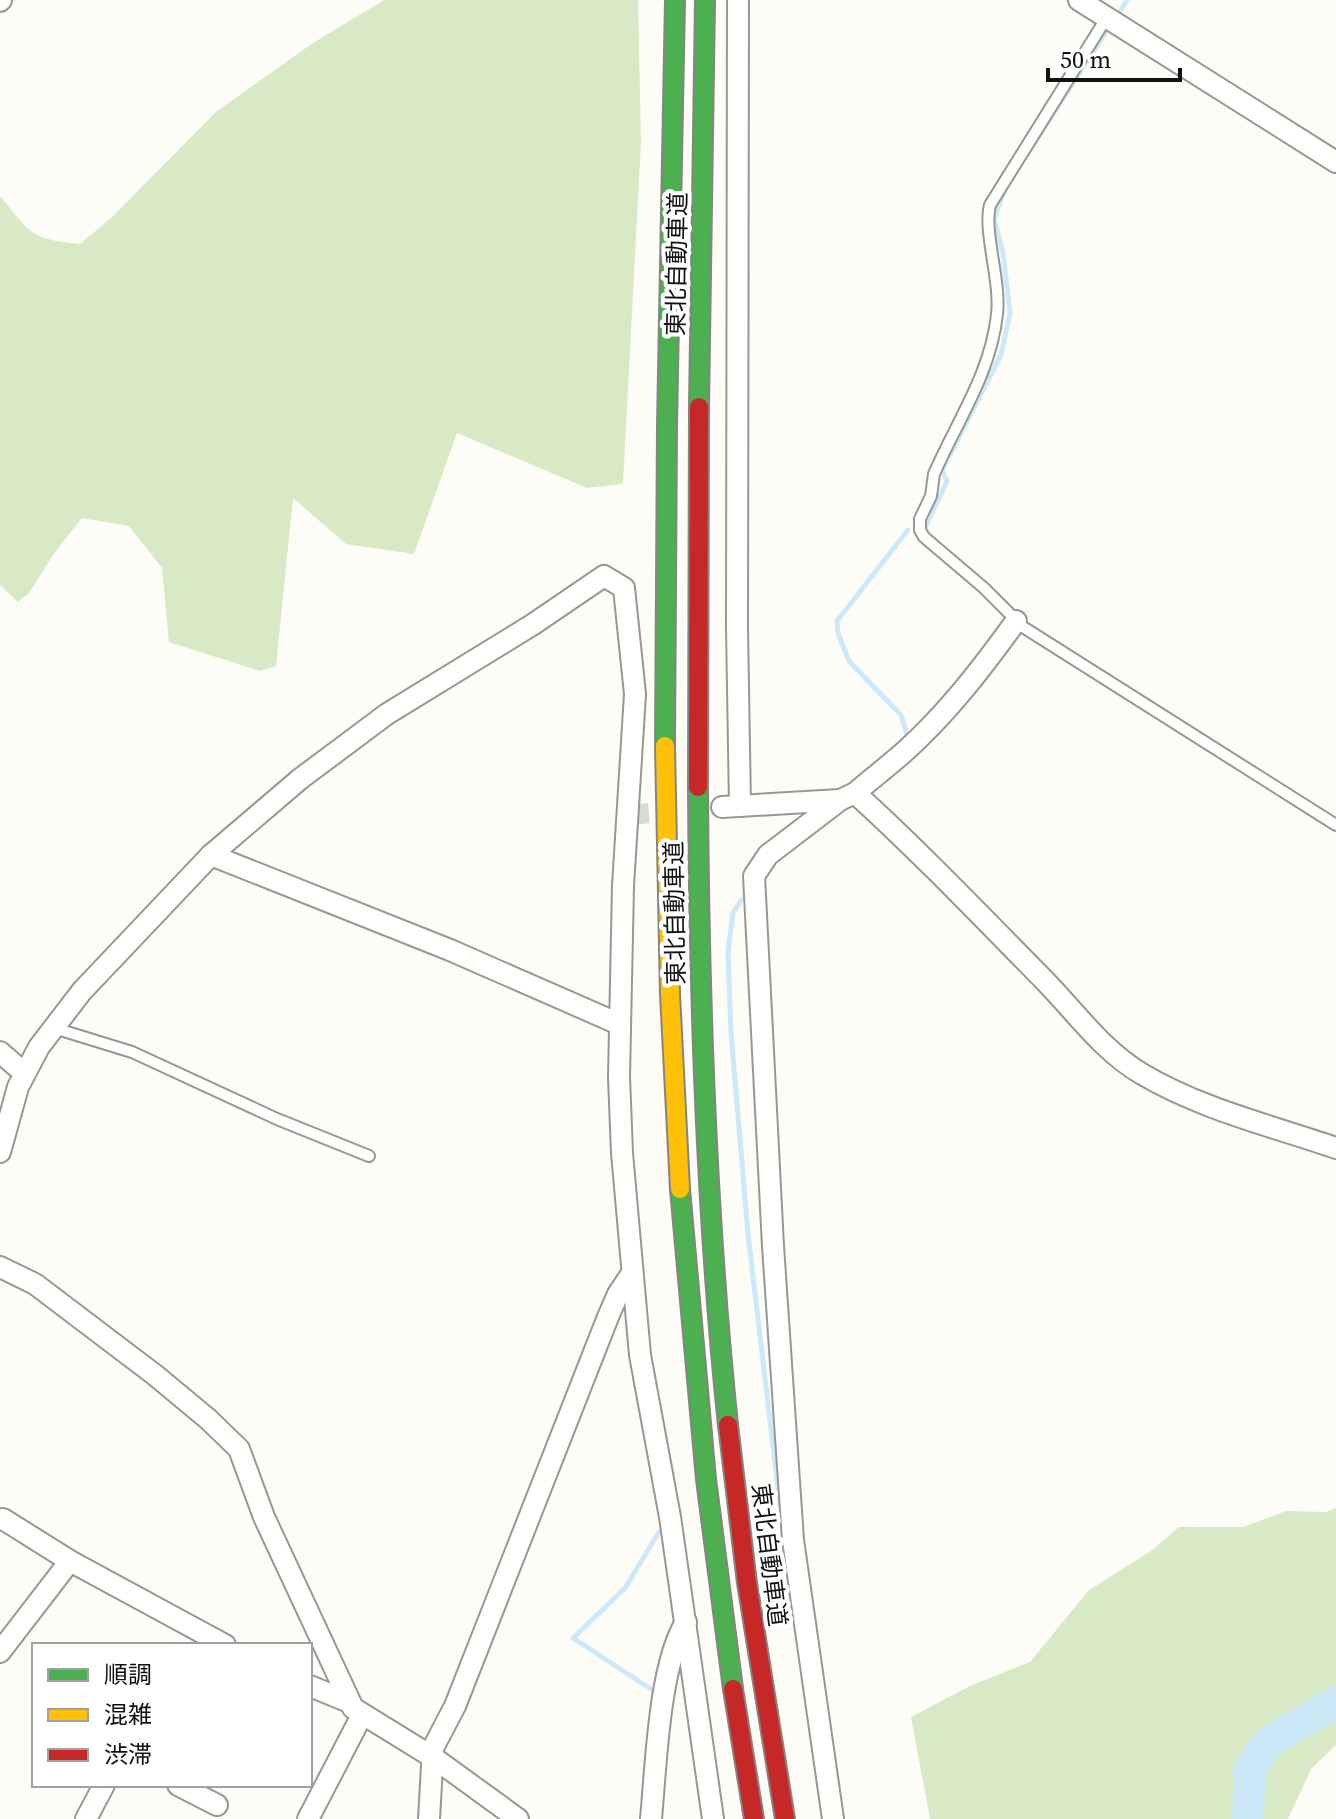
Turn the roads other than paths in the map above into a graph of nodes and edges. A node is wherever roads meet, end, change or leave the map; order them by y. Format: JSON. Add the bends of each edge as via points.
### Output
{"nodes":[{"id":1,"x":675,"y":0,"type":"edge"},
{"id":2,"x":705,"y":0,"type":"edge"},
{"id":3,"x":738,"y":0,"type":"edge"},
{"id":4,"x":1079,"y":0,"type":"edge"},
{"id":5,"x":1114,"y":16,"type":"edge"},
{"id":6,"x":1336,"y":162,"type":"edge"},
{"id":7,"x":1016,"y":621,"type":"junction"},
{"id":8,"x":855,"y":798,"type":"junction"},
{"id":9,"x":1336,"y":825,"type":"edge"},
{"id":10,"x":211,"y":855,"type":"junction"},
{"id":11,"x":619,"y":1024,"type":"junction"},
{"id":12,"x":54,"y":1028,"type":"junction"},
{"id":13,"x":0,"y":1052,"type":"edge"},
{"id":14,"x":24,"y":1073,"type":"junction"},
{"id":15,"x":1336,"y":1148,"type":"edge"},
{"id":16,"x":0,"y":1152,"type":"edge"},
{"id":17,"x":369,"y":1156,"type":"dead end"},
{"id":18,"x":0,"y":1267,"type":"edge"},
{"id":19,"x":632,"y":1273,"type":"junction"},
{"id":20,"x":1,"y":1517,"type":"edge"},
{"id":21,"x":70,"y":1561,"type":"junction"},
{"id":22,"x":686,"y":1622,"type":"junction"},
{"id":23,"x":190,"y":1626,"type":"junction"},
{"id":24,"x":181,"y":1643,"type":"edge"},
{"id":25,"x":221,"y":1643,"type":"edge"},
{"id":26,"x":0,"y":1652,"type":"edge"},
{"id":27,"x":312,"y":1687,"type":"edge"},
{"id":28,"x":355,"y":1709,"type":"junction"},
{"id":29,"x":434,"y":1758,"type":"junction"},
{"id":30,"x":103,"y":1787,"type":"edge"},
{"id":31,"x":182,"y":1787,"type":"edge"},
{"id":32,"x":217,"y":1805,"type":"dead end"},
{"id":33,"x":86,"y":1819,"type":"edge"},
{"id":34,"x":308,"y":1819,"type":"edge"},
{"id":35,"x":429,"y":1819,"type":"edge"},
{"id":36,"x":518,"y":1819,"type":"edge"},
{"id":37,"x":651,"y":1819,"type":"edge"},
{"id":38,"x":713,"y":1819,"type":"edge"},
{"id":39,"x":754,"y":1819,"type":"edge"},
{"id":40,"x":785,"y":1819,"type":"edge"},
{"id":41,"x":833,"y":1819,"type":"edge"}],
"edges":[{"from":1,"to":39,"type":"highway","name":"東北自動車道","via":[[666,647],[676,1134],[698,1427]]},
{"from":2,"to":40,"type":"highway","name":"東北自動車道","via":[[696,637],[706,1132],[728,1428]]},
{"from":3,"to":8,"type":"street","via":[[737,628],[731,806]]},
{"from":4,"to":5,"type":"street"},
{"from":5,"to":6,"type":"street"},
{"from":5,"to":7,"type":"lane","via":[[990,205],[987,218],[998,292],[992,341],[920,519],[926,541]]},
{"from":7,"to":8,"type":"street","via":[[971,681]]},
{"from":7,"to":9,"type":"lane"},
{"from":8,"to":15,"type":"street","via":[[913,846],[1126,1063],[1220,1109]]},
{"from":8,"to":41,"type":"street","via":[[768,855],[754,876],[793,1540]]},
{"from":10,"to":11,"type":"street"},
{"from":10,"to":11,"type":"street","via":[[387,714],[604,576],[624,588],[635,694]]},
{"from":10,"to":12,"type":"street","via":[[82,991]]},
{"from":11,"to":19,"type":"street"},
{"from":12,"to":14,"type":"street"},
{"from":12,"to":17,"type":"lane","via":[[132,1052]]},
{"from":13,"to":14,"type":"street"},
{"from":14,"to":16,"type":"street"},
{"from":18,"to":28,"type":"street","via":[[35,1284],[155,1375],[239,1449],[264,1517]]},
{"from":19,"to":22,"type":"street","via":[[640,1355]]},
{"from":19,"to":29,"type":"street","via":[[608,1317],[455,1706],[434,1743]]},
{"from":20,"to":21,"type":"street"},
{"from":21,"to":23,"type":"street"},
{"from":21,"to":26,"type":"street"},
{"from":22,"to":37,"type":"street","via":[[674,1640]]},
{"from":22,"to":38,"type":"street"},
{"from":23,"to":24,"type":"street"},
{"from":23,"to":25,"type":"street"},
{"from":27,"to":28,"type":"street"},
{"from":28,"to":29,"type":"street"},
{"from":28,"to":34,"type":"street"},
{"from":29,"to":35,"type":"street"},
{"from":29,"to":36,"type":"street"},
{"from":30,"to":33,"type":"street"},
{"from":31,"to":32,"type":"street"}]}
